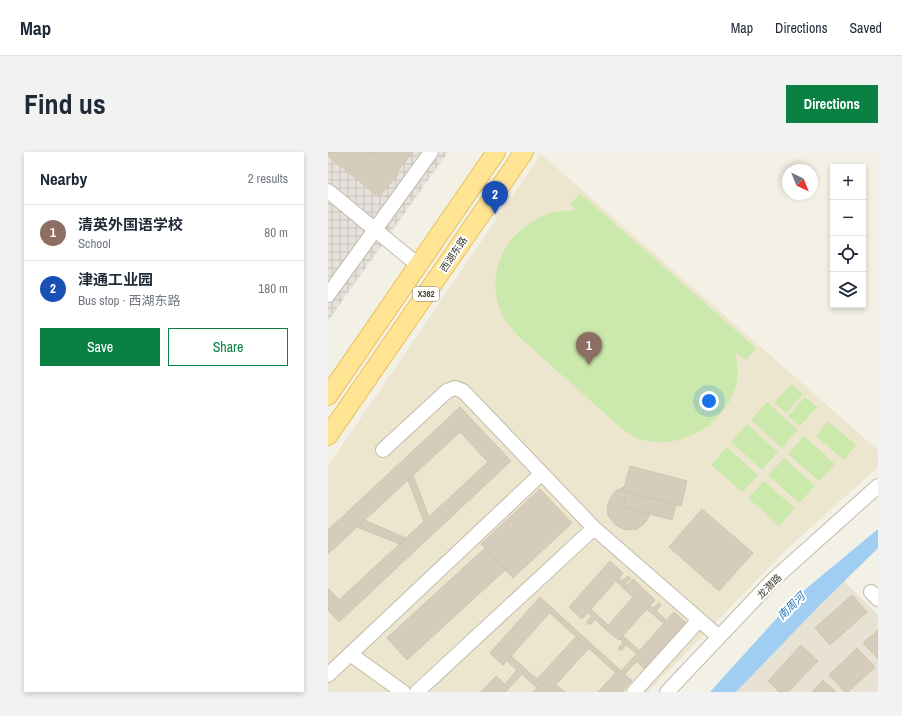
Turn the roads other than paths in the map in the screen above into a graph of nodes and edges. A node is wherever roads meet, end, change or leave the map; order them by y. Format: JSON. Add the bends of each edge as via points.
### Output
{"nodes":[{"id":1,"x":431,"y":152,"type":"edge"},
{"id":2,"x":496,"y":152,"type":"edge"},
{"id":3,"x":524,"y":152,"type":"edge"},
{"id":4,"x":328,"y":192,"type":"edge"},
{"id":5,"x":375,"y":230,"type":"junction"},
{"id":6,"x":418,"y":265,"type":"junction"},
{"id":7,"x":328,"y":295,"type":"edge"},
{"id":8,"x":328,"y":396,"type":"edge"},
{"id":9,"x":328,"y":436,"type":"edge"},
{"id":10,"x":383,"y":450,"type":"dead end"},
{"id":11,"x":540,"y":475,"type":"dead end"},
{"id":12,"x":878,"y":486,"type":"edge"},
{"id":13,"x":594,"y":528,"type":"junction"},
{"id":14,"x":699,"y":620,"type":"junction"},
{"id":15,"x":718,"y":638,"type":"junction"},
{"id":16,"x":350,"y":654,"type":"junction"},
{"id":17,"x":328,"y":675,"type":"edge"},
{"id":18,"x":403,"y":692,"type":"edge"},
{"id":19,"x":417,"y":692,"type":"edge"},
{"id":20,"x":634,"y":692,"type":"edge"},
{"id":21,"x":667,"y":692,"type":"edge"}],
"edges":[{"from":1,"to":5,"type":"street"},
{"from":2,"to":6,"type":"main road","number":"X362"},
{"from":3,"to":9,"type":"main road","name":"西湖东路","number":"X362"},
{"from":4,"to":5,"type":"street"},
{"from":5,"to":6,"type":"street"},
{"from":5,"to":7,"type":"street"},
{"from":6,"to":8,"type":"main road","number":"X362"},
{"from":10,"to":13,"type":"street","via":[[447,392],[455,388],[463,391]]},
{"from":11,"to":16,"type":"street"},
{"from":12,"to":15,"type":"street","name":"龙潜路","via":[[773,580]]},
{"from":13,"to":14,"type":"street"},
{"from":13,"to":19,"type":"street"},
{"from":14,"to":15,"type":"street"},
{"from":14,"to":20,"type":"street"},
{"from":15,"to":21,"type":"street","name":"龙潜路"},
{"from":16,"to":17,"type":"street"},
{"from":16,"to":18,"type":"street"}]}
